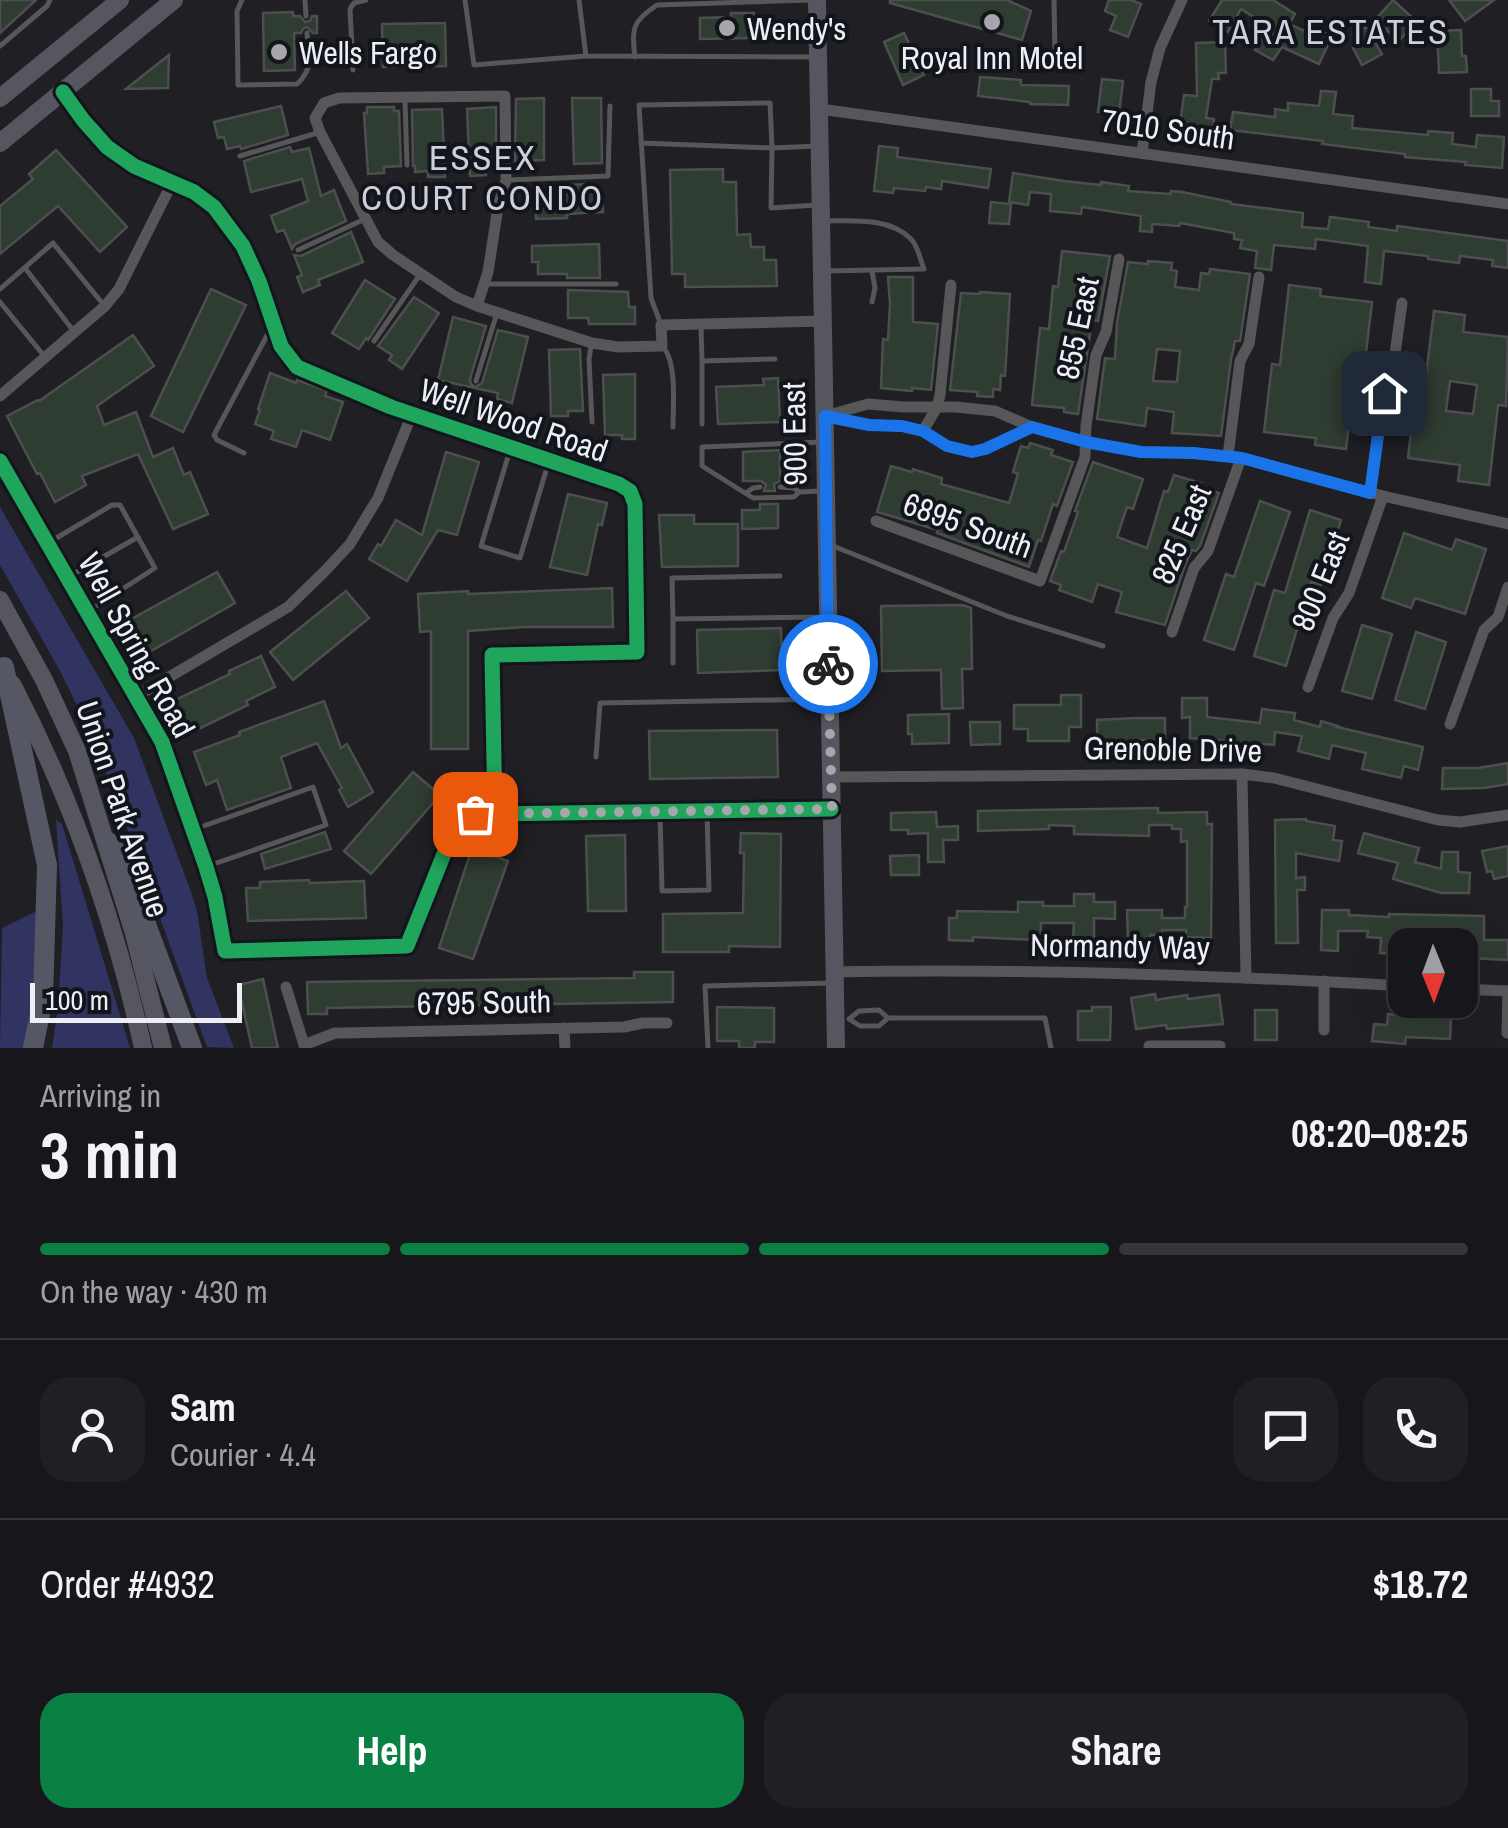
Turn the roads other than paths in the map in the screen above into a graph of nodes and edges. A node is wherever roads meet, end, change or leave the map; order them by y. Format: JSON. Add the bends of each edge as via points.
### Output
{"nodes":[{"id":1,"x":50,"y":0,"type":"edge"},
{"id":2,"x":120,"y":0,"type":"edge"},
{"id":3,"x":174,"y":0,"type":"edge"},
{"id":4,"x":242,"y":0,"type":"edge"},
{"id":5,"x":305,"y":0,"type":"edge"},
{"id":6,"x":366,"y":0,"type":"edge"},
{"id":7,"x":465,"y":0,"type":"edge"},
{"id":8,"x":579,"y":0,"type":"edge"},
{"id":9,"x":817,"y":0,"type":"edge"},
{"id":10,"x":1054,"y":0,"type":"edge"},
{"id":11,"x":1182,"y":0,"type":"edge"},
{"id":12,"x":758,"y":1,"type":"edge"},
{"id":13,"x":306,"y":16,"type":"dead end"},
{"id":14,"x":307,"y":33,"type":"dead end"},
{"id":15,"x":0,"y":46,"type":"edge"},
{"id":16,"x":1055,"y":53,"type":"dead end"},
{"id":17,"x":586,"y":56,"type":"junction"},
{"id":18,"x":635,"y":56,"type":"junction"},
{"id":19,"x":818,"y":57,"type":"junction"},
{"id":20,"x":353,"y":70,"type":"dead end"},
{"id":21,"x":63,"y":92,"type":"junction"},
{"id":22,"x":405,"y":97,"type":"junction"},
{"id":23,"x":0,"y":98,"type":"edge"},
{"id":24,"x":610,"y":106,"type":"dead end"},
{"id":25,"x":820,"y":110,"type":"junction"},
{"id":26,"x":320,"y":132,"type":"junction"},
{"id":27,"x":0,"y":142,"type":"edge"},
{"id":28,"x":641,"y":144,"type":"junction"},
{"id":29,"x":820,"y":146,"type":"junction"},
{"id":30,"x":772,"y":148,"type":"junction"},
{"id":31,"x":1142,"y":153,"type":"junction"},
{"id":32,"x":240,"y":156,"type":"dead end"},
{"id":33,"x":406,"y":165,"type":"dead end"},
{"id":34,"x":506,"y":180,"type":"junction"},
{"id":35,"x":172,"y":183,"type":"junction"},
{"id":36,"x":1508,"y":204,"type":"edge"},
{"id":37,"x":821,"y":213,"type":"junction"},
{"id":38,"x":365,"y":219,"type":"junction"},
{"id":39,"x":298,"y":250,"type":"dead end"},
{"id":40,"x":1119,"y":259,"type":"dead end"},
{"id":41,"x":25,"y":268,"type":"junction"},
{"id":42,"x":822,"y":271,"type":"junction"},
{"id":43,"x":872,"y":271,"type":"junction"},
{"id":44,"x":420,"y":274,"type":"junction"},
{"id":45,"x":1259,"y":277,"type":"dead end"},
{"id":46,"x":485,"y":284,"type":"junction"},
{"id":47,"x":616,"y":284,"type":"dead end"},
{"id":48,"x":951,"y":286,"type":"dead end"},
{"id":49,"x":0,"y":289,"type":"edge"},
{"id":50,"x":0,"y":302,"type":"edge"},
{"id":51,"x":872,"y":302,"type":"dead end"},
{"id":52,"x":1402,"y":303,"type":"dead end"},
{"id":53,"x":105,"y":306,"type":"junction"},
{"id":54,"x":477,"y":306,"type":"junction"},
{"id":55,"x":497,"y":313,"type":"junction"},
{"id":56,"x":823,"y":321,"type":"junction"},
{"id":57,"x":700,"y":323,"type":"junction"},
{"id":58,"x":273,"y":325,"type":"junction"},
{"id":59,"x":661,"y":325,"type":"junction"},
{"id":60,"x":74,"y":332,"type":"junction"},
{"id":61,"x":374,"y":341,"type":"dead end"},
{"id":62,"x":592,"y":342,"type":"junction"},
{"id":63,"x":662,"y":346,"type":"junction"},
{"id":64,"x":45,"y":357,"type":"junction"},
{"id":65,"x":775,"y":359,"type":"dead end"},
{"id":66,"x":702,"y":362,"type":"junction"},
{"id":67,"x":476,"y":381,"type":"dead end"},
{"id":68,"x":0,"y":396,"type":"edge"},
{"id":69,"x":936,"y":407,"type":"junction"},
{"id":70,"x":412,"y":414,"type":"junction"},
{"id":71,"x":825,"y":416,"type":"junction"},
{"id":72,"x":592,"y":422,"type":"dead end"},
{"id":73,"x":702,"y":424,"type":"dead end"},
{"id":74,"x":673,"y":427,"type":"dead end"},
{"id":75,"x":1032,"y":427,"type":"junction"},
{"id":76,"x":923,"y":431,"type":"junction"},
{"id":77,"x":825,"y":442,"type":"junction"},
{"id":78,"x":1086,"y":442,"type":"junction"},
{"id":79,"x":510,"y":448,"type":"junction"},
{"id":80,"x":244,"y":453,"type":"dead end"},
{"id":81,"x":1235,"y":457,"type":"junction"},
{"id":82,"x":0,"y":461,"type":"edge"},
{"id":83,"x":549,"y":461,"type":"junction"},
{"id":84,"x":780,"y":487,"type":"dead end"},
{"id":85,"x":760,"y":488,"type":"dead end"},
{"id":86,"x":825,"y":491,"type":"junction"},
{"id":87,"x":798,"y":492,"type":"junction"},
{"id":88,"x":746,"y":494,"type":"junction"},
{"id":89,"x":1377,"y":495,"type":"junction"},
{"id":90,"x":876,"y":522,"type":"dead end"},
{"id":91,"x":1508,"y":524,"type":"edge"},
{"id":92,"x":138,"y":537,"type":"junction"},
{"id":93,"x":826,"y":542,"type":"junction"},
{"id":94,"x":48,"y":544,"type":"junction"},
{"id":95,"x":780,"y":576,"type":"dead end"},
{"id":96,"x":68,"y":577,"type":"junction"},
{"id":97,"x":1040,"y":581,"type":"joint"},
{"id":98,"x":1508,"y":587,"type":"edge"},
{"id":99,"x":0,"y":600,"type":"edge"},
{"id":100,"x":87,"y":611,"type":"junction"},
{"id":101,"x":828,"y":616,"type":"junction"},
{"id":102,"x":673,"y":618,"type":"junction"},
{"id":103,"x":1172,"y":632,"type":"dead end"},
{"id":104,"x":1103,"y":646,"type":"dead end"},
{"id":105,"x":673,"y":663,"type":"dead end"},
{"id":106,"x":2,"y":665,"type":"edge"},
{"id":107,"x":1308,"y":686,"type":"dead end"},
{"id":108,"x":137,"y":696,"type":"junction"},
{"id":109,"x":829,"y":699,"type":"junction"},
{"id":110,"x":1450,"y":724,"type":"dead end"},
{"id":111,"x":596,"y":757,"type":"dead end"},
{"id":112,"x":1242,"y":774,"type":"junction"},
{"id":113,"x":831,"y":778,"type":"junction"},
{"id":114,"x":832,"y":809,"type":"junction"},
{"id":115,"x":708,"y":810,"type":"junction"},
{"id":116,"x":660,"y":811,"type":"junction"},
{"id":117,"x":495,"y":814,"type":"junction"},
{"id":118,"x":1508,"y":815,"type":"edge"},
{"id":119,"x":193,"y":829,"type":"junction"},
{"id":120,"x":107,"y":841,"type":"junction"},
{"id":121,"x":206,"y":866,"type":"junction"},
{"id":122,"x":834,"y":977,"type":"junction"},
{"id":123,"x":1246,"y":978,"type":"junction"},
{"id":124,"x":1324,"y":981,"type":"junction"},
{"id":125,"x":1388,"y":985,"type":"edge"},
{"id":126,"x":286,"y":987,"type":"dead end"},
{"id":127,"x":1478,"y":990,"type":"edge"},
{"id":128,"x":1508,"y":991,"type":"edge"},
{"id":129,"x":888,"y":1018,"type":"junction"},
{"id":130,"x":842,"y":1020,"type":"junction"},
{"id":131,"x":667,"y":1023,"type":"dead end"},
{"id":132,"x":564,"y":1028,"type":"junction"},
{"id":133,"x":1324,"y":1030,"type":"dead end"},
{"id":134,"x":1507,"y":1033,"type":"edge"},
{"id":135,"x":1149,"y":1046,"type":"dead end"},
{"id":136,"x":1220,"y":1046,"type":"edge"},
{"id":137,"x":304,"y":1047,"type":"edge"},
{"id":138,"x":1187,"y":1047,"type":"edge"},
{"id":139,"x":34,"y":1048,"type":"edge"},
{"id":140,"x":143,"y":1048,"type":"edge"},
{"id":141,"x":164,"y":1048,"type":"edge"},
{"id":142,"x":192,"y":1048,"type":"edge"},
{"id":143,"x":565,"y":1048,"type":"edge"},
{"id":144,"x":708,"y":1048,"type":"edge"},
{"id":145,"x":836,"y":1048,"type":"edge"},
{"id":146,"x":1051,"y":1048,"type":"edge"}],
"edges":[{"from":1,"to":15,"type":"lane"},
{"from":2,"to":23,"type":"main road"},
{"from":3,"to":21,"type":"main road"},
{"from":4,"to":14,"type":"lane","via":[[238,85],[296,84],[307,75]]},
{"from":5,"to":13,"type":"lane"},
{"from":6,"to":20,"type":"lane","via":[[350,10]]},
{"from":7,"to":17,"type":"lane","via":[[474,65]]},
{"from":8,"to":17,"type":"lane"},
{"from":9,"to":12,"type":"lane"},
{"from":9,"to":19,"type":"main road","name":"900 East"},
{"from":10,"to":16,"type":"lane"},
{"from":11,"to":31,"type":"street","via":[[1151,82]]},
{"from":12,"to":18,"type":"lane","via":[[657,5],[632,32]]},
{"from":17,"to":18,"type":"lane"},
{"from":18,"to":19,"type":"lane"},
{"from":19,"to":25,"type":"main road","name":"900 East"},
{"from":21,"to":27,"type":"main road"},
{"from":21,"to":35,"type":"street","name":"Well Wood Road","via":[[107,147]]},
{"from":22,"to":26,"type":"street","via":[[324,103],[315,118]]},
{"from":22,"to":33,"type":"lane"},
{"from":22,"to":34,"type":"street","via":[[505,96]]},
{"from":24,"to":34,"type":"lane","via":[[608,176]]},
{"from":25,"to":29,"type":"main road","name":"900 East"},
{"from":25,"to":31,"type":"street","name":"7010 South"},
{"from":26,"to":32,"type":"lane"},
{"from":26,"to":38,"type":"street"},
{"from":28,"to":30,"type":"lane"},
{"from":28,"to":30,"type":"lane","via":[[639,105],[770,103]]},
{"from":28,"to":59,"type":"lane","via":[[651,298]]},
{"from":29,"to":30,"type":"lane"},
{"from":29,"to":37,"type":"main road","name":"900 East"},
{"from":30,"to":37,"type":"lane","via":[[771,208]]},
{"from":31,"to":36,"type":"street","name":"7010 South"},
{"from":34,"to":46,"type":"street"},
{"from":35,"to":53,"type":"street"},
{"from":35,"to":58,"type":"street","name":"Well Wood Road","via":[[194,192],[230,226]]},
{"from":37,"to":42,"type":"main road","name":"900 East"},
{"from":37,"to":43,"type":"lane","via":[[892,226],[914,241],[924,269]]},
{"from":38,"to":39,"type":"lane"},
{"from":38,"to":44,"type":"street","via":[[378,242]]},
{"from":40,"to":78,"type":"street","name":"855 East","via":[[1096,355]]},
{"from":41,"to":49,"type":"lane"},
{"from":41,"to":53,"type":"lane","via":[[53,244]]},
{"from":41,"to":60,"type":"lane"},
{"from":42,"to":43,"type":"lane"},
{"from":42,"to":56,"type":"main road","name":"900 East"},
{"from":43,"to":51,"type":"lane"},
{"from":44,"to":54,"type":"street"},
{"from":44,"to":61,"type":"lane"},
{"from":45,"to":81,"type":"street","name":"825 East","via":[[1249,344],[1240,361]]},
{"from":46,"to":47,"type":"lane"},
{"from":46,"to":54,"type":"street"},
{"from":48,"to":69,"type":"street"},
{"from":50,"to":64,"type":"lane"},
{"from":52,"to":89,"type":"street","name":"800 East","via":[[1384,393]]},
{"from":53,"to":60,"type":"street"},
{"from":54,"to":55,"type":"street"},
{"from":55,"to":62,"type":"street"},
{"from":55,"to":67,"type":"lane"},
{"from":56,"to":57,"type":"street"},
{"from":56,"to":71,"type":"main road","name":"900 East"},
{"from":57,"to":59,"type":"street"},
{"from":57,"to":66,"type":"lane"},
{"from":58,"to":70,"type":"street","name":"Well Wood Road","via":[[297,367]]},
{"from":58,"to":80,"type":"lane","via":[[214,435]]},
{"from":59,"to":63,"type":"street"},
{"from":60,"to":64,"type":"street"},
{"from":62,"to":63,"type":"street"},
{"from":62,"to":72,"type":"lane"},
{"from":63,"to":74,"type":"lane","via":[[670,354]]},
{"from":64,"to":68,"type":"street"},
{"from":65,"to":66,"type":"lane"},
{"from":66,"to":73,"type":"lane"},
{"from":69,"to":71,"type":"street","via":[[868,404]]},
{"from":69,"to":75,"type":"street","via":[[995,412]]},
{"from":69,"to":76,"type":"street"},
{"from":70,"to":79,"type":"street","name":"Well Wood Road"},
{"from":70,"to":108,"type":"street","via":[[378,498],[325,570],[288,607]]},
{"from":71,"to":76,"type":"street"},
{"from":71,"to":77,"type":"main road","name":"900 East"},
{"from":75,"to":76,"type":"street","via":[[972,452]]},
{"from":75,"to":78,"type":"street"},
{"from":77,"to":86,"type":"main road","name":"900 East"},
{"from":77,"to":88,"type":"lane","via":[[702,447],[702,466]]},
{"from":78,"to":81,"type":"street"},
{"from":78,"to":97,"type":"street","name":"855 East"},
{"from":79,"to":83,"type":"street","name":"Well Wood Road"},
{"from":79,"to":83,"type":"lane","via":[[481,546],[520,558]]},
{"from":81,"to":89,"type":"street"},
{"from":81,"to":103,"type":"street","name":"825 East","via":[[1208,551],[1194,568]]},
{"from":82,"to":94,"type":"street","name":"Well Spring Road"},
{"from":83,"to":117,"type":"street","name":"Well Wood Road","via":[[619,484],[633,496],[637,652],[492,655]]},
{"from":84,"to":87,"type":"lane"},
{"from":85,"to":88,"type":"lane"},
{"from":86,"to":87,"type":"lane"},
{"from":86,"to":93,"type":"main road","name":"900 East"},
{"from":87,"to":88,"type":"lane"},
{"from":89,"to":91,"type":"street"},
{"from":89,"to":107,"type":"street","name":"800 East","via":[[1349,593]]},
{"from":90,"to":97,"type":"street","name":"6895 South"},
{"from":92,"to":94,"type":"lane","via":[[117,504]]},
{"from":92,"to":96,"type":"lane"},
{"from":92,"to":100,"type":"lane","via":[[154,570]]},
{"from":93,"to":101,"type":"main road","name":"900 East"},
{"from":93,"to":104,"type":"lane","via":[[1008,616]]},
{"from":94,"to":96,"type":"street","name":"Well Spring Road"},
{"from":95,"to":102,"type":"lane","via":[[672,578]]},
{"from":96,"to":100,"type":"street","name":"Well Spring Road"},
{"from":98,"to":110,"type":"street","via":[[1498,618],[1484,630]]},
{"from":99,"to":120,"type":"main road","name":"Union Park Avenue","via":[[78,750]]},
{"from":100,"to":108,"type":"street","name":"Well Spring Road"},
{"from":101,"to":102,"type":"lane"},
{"from":101,"to":109,"type":"main road","name":"900 East"},
{"from":102,"to":105,"type":"lane"},
{"from":106,"to":139,"type":"highway","via":[[47,865],[43,999]]},
{"from":106,"to":140,"type":"main road","name":"Union Park Avenue","via":[[84,844]]},
{"from":108,"to":119,"type":"street","name":"Well Spring Road","via":[[168,756]]},
{"from":109,"to":111,"type":"lane","via":[[600,703]]},
{"from":109,"to":113,"type":"main road","name":"900 East"},
{"from":112,"to":113,"type":"street","name":"Grenoble Drive"},
{"from":112,"to":118,"type":"street","name":"Grenoble Drive","via":[[1438,820]]},
{"from":112,"to":123,"type":"street"},
{"from":113,"to":114,"type":"main road","name":"900 East"},
{"from":114,"to":115,"type":"street","name":"Well Spring Road"},
{"from":114,"to":122,"type":"main road","name":"900 East"},
{"from":115,"to":116,"type":"street","name":"Well Spring Road"},
{"from":115,"to":116,"type":"lane","via":[[709,890],[662,890]]},
{"from":116,"to":117,"type":"street","name":"Well Spring Road"},
{"from":117,"to":121,"type":"street","name":"Well Spring Road","via":[[456,824],[408,946],[226,951]]},
{"from":119,"to":121,"type":"street","name":"Well Spring Road"},
{"from":119,"to":121,"type":"lane","via":[[313,788],[326,824]]},
{"from":120,"to":141,"type":"main road","name":"Union Park Avenue"},
{"from":120,"to":142,"type":"highway","via":[[121,858]]},
{"from":122,"to":123,"type":"street","name":"Normandy Way","via":[[964,970]]},
{"from":122,"to":130,"type":"main road","name":"900 East"},
{"from":122,"to":144,"type":"lane","via":[[706,986]]},
{"from":123,"to":124,"type":"street","name":"Normandy Way"},
{"from":124,"to":125,"type":"street","name":"Normandy Way"},
{"from":124,"to":133,"type":"street"},
{"from":126,"to":137,"type":"street"},
{"from":127,"to":128,"type":"street"},
{"from":128,"to":134,"type":"street"},
{"from":129,"to":130,"type":"lane","via":[[879,1026]]},
{"from":129,"to":130,"type":"lane","via":[[879,1010]]},
{"from":129,"to":146,"type":"lane","via":[[1045,1018]]},
{"from":130,"to":145,"type":"main road","name":"900 East"},
{"from":131,"to":132,"type":"street","name":"6795 South"},
{"from":132,"to":137,"type":"street","name":"6795 South","via":[[344,1032]]},
{"from":132,"to":143,"type":"street"},
{"from":135,"to":138,"type":"street"},
{"from":136,"to":138,"type":"street"}]}
